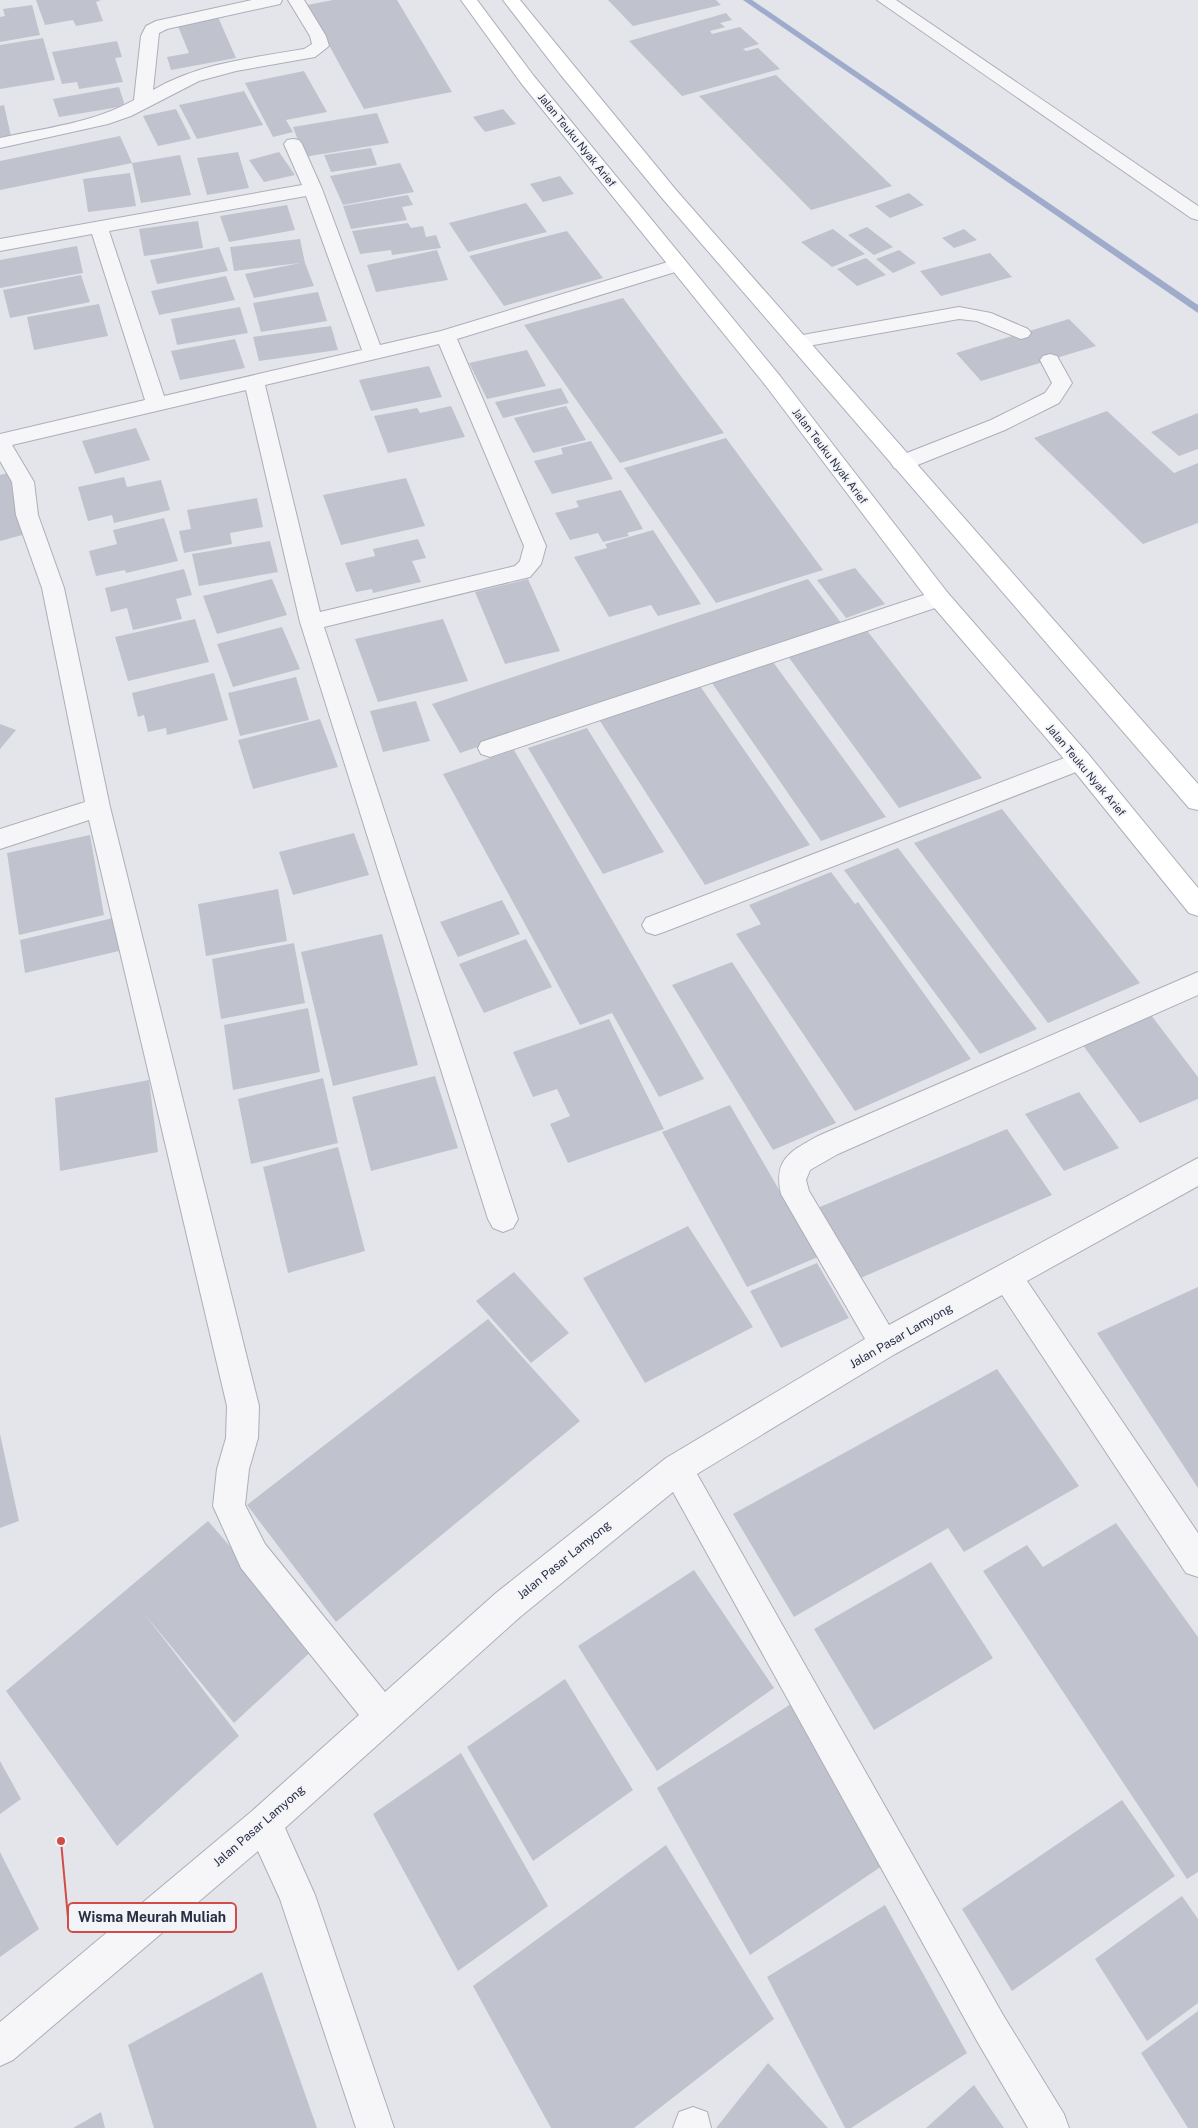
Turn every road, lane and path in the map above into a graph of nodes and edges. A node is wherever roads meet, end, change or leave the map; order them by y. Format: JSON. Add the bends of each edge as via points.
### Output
{"nodes":[{"id":1,"x":274,"y":0,"type":"edge"},
{"id":2,"x":296,"y":0,"type":"edge"},
{"id":3,"x":470,"y":0,"type":"edge"},
{"id":4,"x":511,"y":0,"type":"edge"},
{"id":5,"x":885,"y":0,"type":"edge"},
{"id":6,"x":566,"y":70,"type":"junction"},
{"id":7,"x":527,"y":79,"type":"junction"},
{"id":8,"x":143,"y":101,"type":"junction"},
{"id":9,"x":0,"y":143,"type":"edge"},
{"id":10,"x":293,"y":144,"type":"dead end"},
{"id":11,"x":313,"y":189,"type":"junction"},
{"id":12,"x":1198,"y":214,"type":"edge"},
{"id":13,"x":99,"y":228,"type":"junction"},
{"id":14,"x":0,"y":245,"type":"edge"},
{"id":15,"x":678,"y":265,"type":"junction"},
{"id":16,"x":1021,"y":334,"type":"dead end"},
{"id":17,"x":446,"y":336,"type":"junction"},
{"id":18,"x":798,"y":342,"type":"junction"},
{"id":19,"x":373,"y":353,"type":"junction"},
{"id":20,"x":1050,"y":360,"type":"dead end"},
{"id":21,"x":254,"y":381,"type":"junction"},
{"id":22,"x":156,"y":403,"type":"junction"},
{"id":23,"x":3,"y":452,"type":"edge"},
{"id":24,"x":902,"y":463,"type":"junction"},
{"id":25,"x":938,"y":598,"type":"junction"},
{"id":26,"x":311,"y":622,"type":"junction"},
{"id":27,"x":490,"y":748,"type":"dead end"},
{"id":28,"x":1080,"y":761,"type":"junction"},
{"id":29,"x":1198,"y":801,"type":"edge"},
{"id":30,"x":98,"y":807,"type":"junction"},
{"id":31,"x":0,"y":839,"type":"edge"},
{"id":32,"x":1198,"y":906,"type":"edge"},
{"id":33,"x":656,"y":925,"type":"dead end"},
{"id":34,"x":1198,"y":983,"type":"edge"},
{"id":35,"x":1198,"y":1171,"type":"edge"},
{"id":36,"x":503,"y":1219,"type":"dead end"},
{"id":37,"x":1007,"y":1277,"type":"junction"},
{"id":38,"x":884,"y":1344,"type":"junction"},
{"id":39,"x":678,"y":1469,"type":"junction"},
{"id":40,"x":1198,"y":1561,"type":"edge"},
{"id":41,"x":383,"y":1717,"type":"junction"},
{"id":42,"x":264,"y":1823,"type":"junction"},
{"id":43,"x":0,"y":2047,"type":"edge"},
{"id":44,"x":375,"y":2128,"type":"edge"},
{"id":45,"x":1050,"y":2128,"type":"edge"}],
"edges":[{"from":1,"to":8,"type":"street","via":[[152,30]]},
{"from":2,"to":8,"type":"street","via":[[318,36],[321,46],[315,50],[194,76]]},
{"from":3,"to":7,"type":"main road","name":"Jalan Teuku Nyak Arief"},
{"from":4,"to":6,"type":"main road"},
{"from":5,"to":12,"type":"street"},
{"from":6,"to":7,"type":"main road"},
{"from":6,"to":18,"type":"main road","via":[[668,194]]},
{"from":7,"to":15,"type":"main road","name":"Jalan Teuku Nyak Arief"},
{"from":8,"to":9,"type":"street","via":[[98,122]]},
{"from":10,"to":11,"type":"street"},
{"from":11,"to":13,"type":"street"},
{"from":11,"to":19,"type":"street"},
{"from":13,"to":14,"type":"street"},
{"from":13,"to":22,"type":"street"},
{"from":15,"to":17,"type":"street"},
{"from":15,"to":25,"type":"main road","name":"Jalan Teuku Nyak Arief","via":[[773,381]]},
{"from":16,"to":18,"type":"street","via":[[977,314],[960,313]]},
{"from":17,"to":19,"type":"street"},
{"from":17,"to":26,"type":"street","via":[[535,546],[530,564],[522,572]]},
{"from":18,"to":24,"type":"main road"},
{"from":19,"to":21,"type":"street"},
{"from":20,"to":24,"type":"street","via":[[1062,383],[1052,398],[998,425]]},
{"from":21,"to":22,"type":"street"},
{"from":21,"to":26,"type":"street"},
{"from":22,"to":23,"type":"street"},
{"from":23,"to":30,"type":"street","via":[[23,482],[27,515],[53,588]]},
{"from":24,"to":29,"type":"main road"},
{"from":25,"to":27,"type":"street"},
{"from":25,"to":28,"type":"main road","name":"Jalan Teuku Nyak Arief"},
{"from":26,"to":36,"type":"street"},
{"from":28,"to":32,"type":"main road","name":"Jalan Teuku Nyak Arief"},
{"from":28,"to":33,"type":"street"},
{"from":30,"to":31,"type":"street"},
{"from":30,"to":41,"type":"street","via":[[243,1406],[242,1438],[233,1469],[229,1506],[252,1556]]},
{"from":34,"to":38,"type":"street","via":[[828,1145],[798,1162],[792,1180],[795,1194]]},
{"from":35,"to":37,"type":"street","name":"Jalan Pasar Lamyong"},
{"from":37,"to":38,"type":"street","name":"Jalan Pasar Lamyong"},
{"from":37,"to":40,"type":"street"},
{"from":38,"to":39,"type":"street","name":"Jalan Pasar Lamyong"},
{"from":39,"to":41,"type":"street","name":"Jalan Pasar Lamyong","via":[[508,1605]]},
{"from":39,"to":45,"type":"street","via":[[990,2028]]},
{"from":41,"to":42,"type":"street","name":"Jalan Pasar Lamyong"},
{"from":42,"to":43,"type":"street","name":"Jalan Pasar Lamyong"},
{"from":42,"to":44,"type":"street","via":[[297,1895]]}]}
